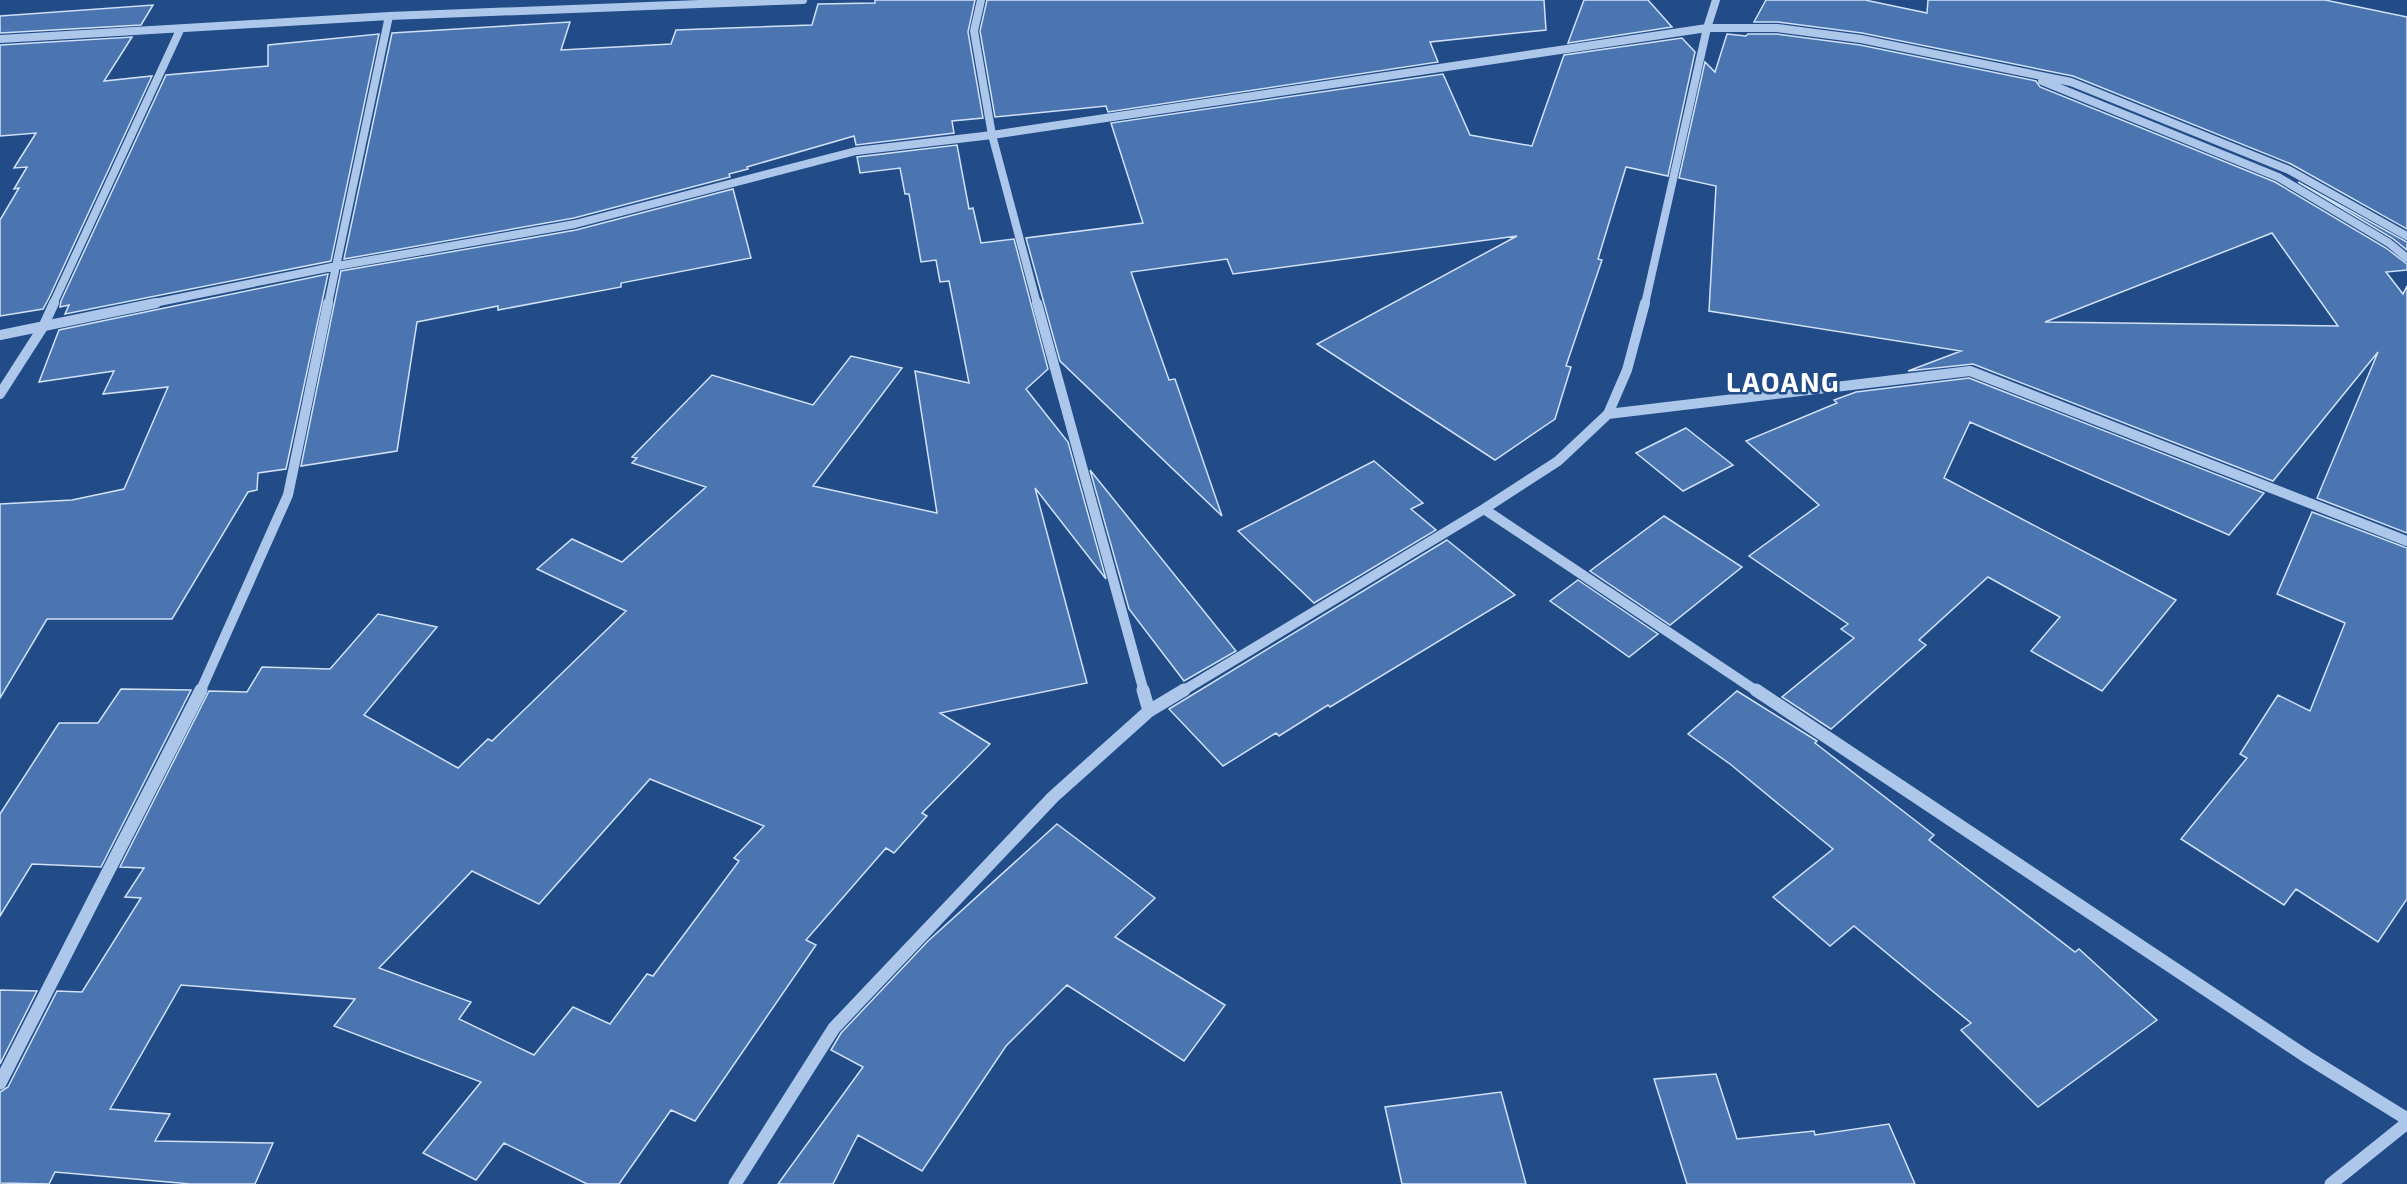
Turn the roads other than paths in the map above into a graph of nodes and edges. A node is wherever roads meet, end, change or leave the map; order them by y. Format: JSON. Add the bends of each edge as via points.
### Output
{"nodes":[{"id":1,"x":802,"y":0,"type":"edge"},
{"id":2,"x":981,"y":0,"type":"edge"},
{"id":3,"x":1712,"y":2,"type":"edge"},
{"id":4,"x":389,"y":16,"type":"junction"},
{"id":5,"x":1707,"y":28,"type":"junction"},
{"id":6,"x":180,"y":30,"type":"junction"},
{"id":7,"x":0,"y":39,"type":"edge"},
{"id":8,"x":2031,"y":76,"type":"junction"},
{"id":9,"x":992,"y":135,"type":"junction"},
{"id":10,"x":2407,"y":236,"type":"edge"},
{"id":11,"x":2407,"y":258,"type":"edge"},
{"id":12,"x":337,"y":266,"type":"junction"},
{"id":13,"x":43,"y":327,"type":"junction"},
{"id":14,"x":0,"y":335,"type":"edge"},
{"id":15,"x":0,"y":394,"type":"edge"},
{"id":16,"x":1608,"y":414,"type":"junction"},
{"id":17,"x":1484,"y":509,"type":"junction"},
{"id":18,"x":2407,"y":541,"type":"edge"},
{"id":19,"x":1149,"y":711,"type":"junction"},
{"id":20,"x":0,"y":1083,"type":"edge"},
{"id":21,"x":2407,"y":1121,"type":"edge"},
{"id":22,"x":735,"y":1184,"type":"edge"},
{"id":23,"x":2331,"y":1184,"type":"edge"}],
"edges":[{"from":1,"to":4,"type":"street"},
{"from":2,"to":9,"type":"street","via":[[974,31]]},
{"from":3,"to":5,"type":"street"},
{"from":4,"to":6,"type":"street"},
{"from":4,"to":12,"type":"street"},
{"from":5,"to":8,"type":"street","via":[[1777,28],[1861,39]]},
{"from":5,"to":9,"type":"street"},
{"from":5,"to":16,"type":"street","via":[[1641,322],[1627,370]]},
{"from":6,"to":7,"type":"street"},
{"from":6,"to":13,"type":"street"},
{"from":8,"to":10,"type":"street","via":[[2071,82],[2289,170]]},
{"from":8,"to":11,"type":"street","via":[[2278,177],[2389,243]]},
{"from":9,"to":12,"type":"street","via":[[856,152],[575,224]]},
{"from":9,"to":19,"type":"street"},
{"from":12,"to":13,"type":"street"},
{"from":12,"to":20,"type":"street","via":[[288,495],[209,674]]},
{"from":13,"to":14,"type":"street"},
{"from":13,"to":15,"type":"street"},
{"from":16,"to":17,"type":"street","via":[[1558,461]]},
{"from":16,"to":18,"type":"street","via":[[1970,371]]},
{"from":17,"to":19,"type":"street"},
{"from":17,"to":21,"type":"street"},
{"from":19,"to":22,"type":"street","via":[[1053,797],[834,1028]]},
{"from":21,"to":23,"type":"street"}]}
